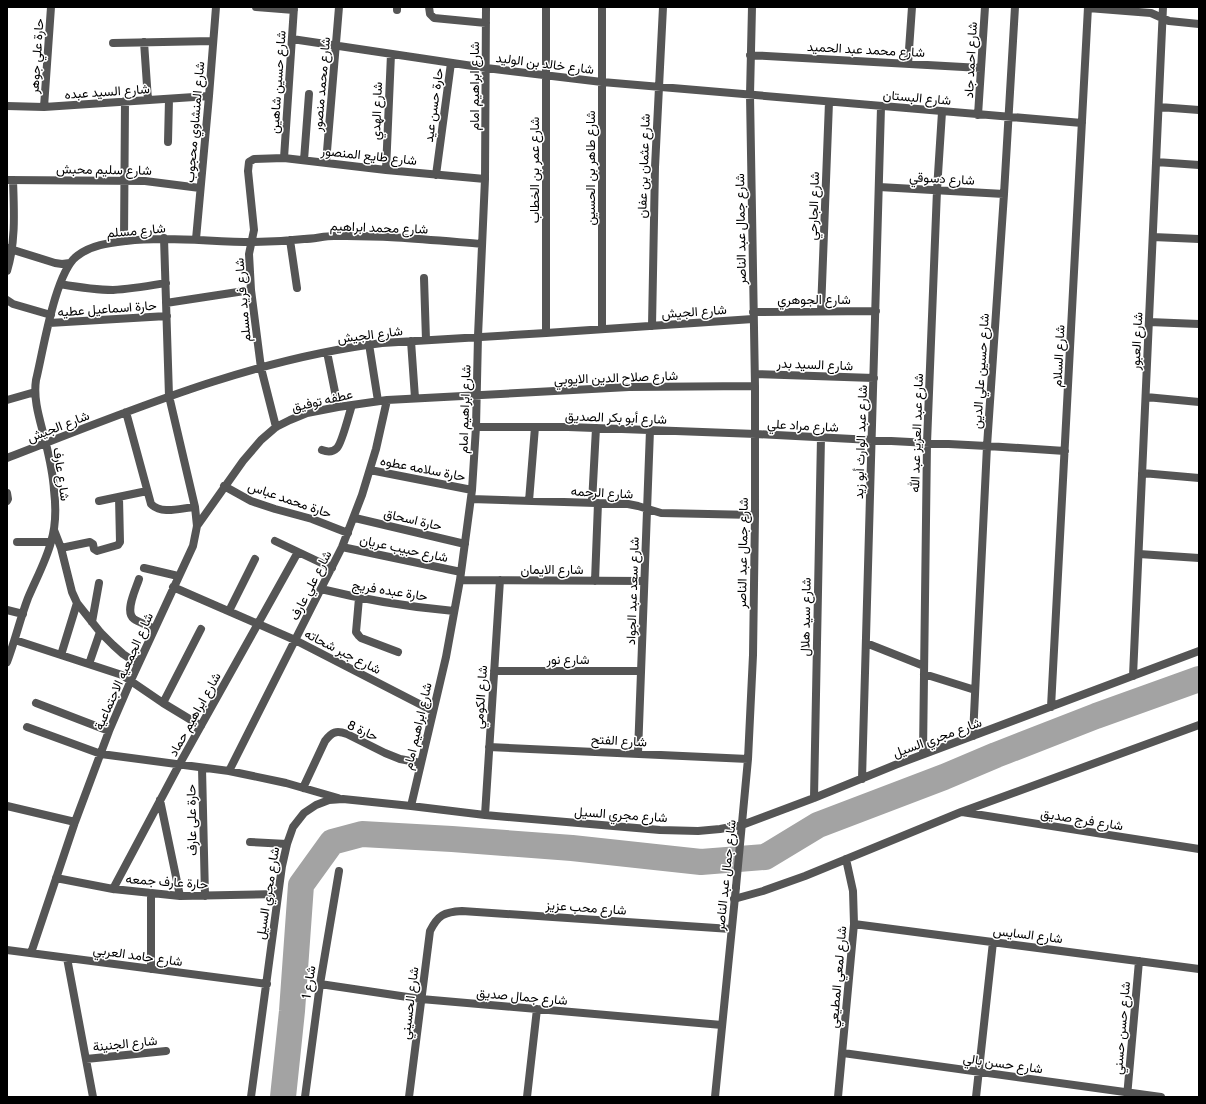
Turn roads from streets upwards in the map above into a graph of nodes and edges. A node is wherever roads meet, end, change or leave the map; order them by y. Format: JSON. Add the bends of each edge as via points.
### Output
{"nodes":[{"id":1,"x":51,"y":7,"type":"edge"},
{"id":2,"x":216,"y":7,"type":"edge"},
{"id":3,"x":256,"y":7,"type":"edge"},
{"id":4,"x":339,"y":7,"type":"edge"},
{"id":5,"x":429,"y":7,"type":"edge"},
{"id":6,"x":486,"y":7,"type":"edge"},
{"id":7,"x":546,"y":7,"type":"edge"},
{"id":8,"x":602,"y":7,"type":"edge"},
{"id":9,"x":663,"y":7,"type":"edge"},
{"id":10,"x":752,"y":7,"type":"edge"},
{"id":11,"x":912,"y":7,"type":"edge"},
{"id":12,"x":985,"y":7,"type":"edge"},
{"id":13,"x":1015,"y":7,"type":"edge"},
{"id":14,"x":1163,"y":7,"type":"edge"},
{"id":15,"x":1088,"y":8,"type":"edge"},
{"id":16,"x":294,"y":9,"type":"edge"},
{"id":17,"x":1162,"y":19,"type":"junction"},
{"id":18,"x":486,"y":23,"type":"junction"},
{"id":19,"x":1199,"y":24,"type":"edge"},
{"id":20,"x":292,"y":39,"type":"junction"},
{"id":21,"x":213,"y":41,"type":"junction"},
{"id":22,"x":144,"y":42,"type":"junction"},
{"id":23,"x":113,"y":43,"type":"dead end"},
{"id":24,"x":336,"y":46,"type":"junction"},
{"id":25,"x":390,"y":54,"type":"junction"},
{"id":26,"x":750,"y":55,"type":"junction"},
{"id":27,"x":451,"y":63,"type":"junction"},
{"id":28,"x":908,"y":64,"type":"junction"},
{"id":29,"x":486,"y":68,"type":"junction"},
{"id":30,"x":981,"y":68,"type":"junction"},
{"id":31,"x":546,"y":76,"type":"junction"},
{"id":32,"x":602,"y":82,"type":"junction"},
{"id":33,"x":658,"y":87,"type":"junction"},
{"id":34,"x":309,"y":94,"type":"dead end"},
{"id":35,"x":750,"y":95,"type":"junction"},
{"id":36,"x":209,"y":96,"type":"junction"},
{"id":37,"x":169,"y":99,"type":"junction"},
{"id":38,"x":148,"y":100,"type":"junction"},
{"id":39,"x":125,"y":101,"type":"junction"},
{"id":40,"x":829,"y":102,"type":"junction"},
{"id":41,"x":7,"y":106,"type":"edge"},
{"id":42,"x":44,"y":106,"type":"junction"},
{"id":43,"x":881,"y":107,"type":"junction"},
{"id":44,"x":1159,"y":107,"type":"junction"},
{"id":45,"x":1199,"y":110,"type":"edge"},
{"id":46,"x":942,"y":112,"type":"junction"},
{"id":47,"x":978,"y":115,"type":"junction"},
{"id":48,"x":1008,"y":117,"type":"junction"},
{"id":49,"x":1082,"y":123,"type":"junction"},
{"id":50,"x":168,"y":142,"type":"dead end"},
{"id":51,"x":284,"y":158,"type":"junction"},
{"id":52,"x":251,"y":160,"type":"joint"},
{"id":53,"x":304,"y":160,"type":"junction"},
{"id":54,"x":1156,"y":162,"type":"junction"},
{"id":55,"x":326,"y":163,"type":"junction"},
{"id":56,"x":1199,"y":165,"type":"edge"},
{"id":57,"x":386,"y":170,"type":"junction"},
{"id":58,"x":436,"y":174,"type":"junction"},
{"id":59,"x":485,"y":179,"type":"junction"},
{"id":60,"x":10,"y":180,"type":"edge"},
{"id":61,"x":124,"y":180,"type":"junction"},
{"id":62,"x":879,"y":187,"type":"junction"},
{"id":63,"x":200,"y":188,"type":"junction"},
{"id":64,"x":937,"y":190,"type":"junction"},
{"id":65,"x":1004,"y":194,"type":"junction"},
{"id":66,"x":1153,"y":237,"type":"junction"},
{"id":67,"x":164,"y":238,"type":"junction"},
{"id":68,"x":196,"y":239,"type":"junction"},
{"id":69,"x":1199,"y":239,"type":"edge"},
{"id":70,"x":290,"y":240,"type":"junction"},
{"id":71,"x":124,"y":241,"type":"junction"},
{"id":72,"x":252,"y":242,"type":"junction"},
{"id":73,"x":482,"y":244,"type":"junction"},
{"id":74,"x":10,"y":248,"type":"edge"},
{"id":75,"x":70,"y":263,"type":"junction"},
{"id":76,"x":7,"y":270,"type":"edge"},
{"id":77,"x":424,"y":278,"type":"dead end"},
{"id":78,"x":166,"y":283,"type":"junction"},
{"id":79,"x":60,"y":284,"type":"junction"},
{"id":80,"x":297,"y":288,"type":"dead end"},
{"id":81,"x":251,"y":290,"type":"junction"},
{"id":82,"x":7,"y":300,"type":"edge"},
{"id":83,"x":166,"y":303,"type":"junction"},
{"id":84,"x":821,"y":311,"type":"junction"},
{"id":85,"x":876,"y":311,"type":"junction"},
{"id":86,"x":51,"y":315,"type":"junction"},
{"id":87,"x":753,"y":315,"type":"junction"},
{"id":88,"x":167,"y":316,"type":"junction"},
{"id":89,"x":1149,"y":322,"type":"junction"},
{"id":90,"x":49,"y":324,"type":"junction"},
{"id":91,"x":1199,"y":324,"type":"edge"},
{"id":92,"x":652,"y":326,"type":"junction"},
{"id":93,"x":602,"y":329,"type":"junction"},
{"id":94,"x":546,"y":333,"type":"junction"},
{"id":95,"x":478,"y":336,"type":"junction"},
{"id":96,"x":426,"y":340,"type":"junction"},
{"id":97,"x":411,"y":341,"type":"junction"},
{"id":98,"x":369,"y":344,"type":"junction"},
{"id":99,"x":327,"y":352,"type":"junction"},
{"id":100,"x":261,"y":368,"type":"junction"},
{"id":101,"x":755,"y":374,"type":"junction"},
{"id":102,"x":874,"y":378,"type":"junction"},
{"id":103,"x":755,"y":386,"type":"junction"},
{"id":104,"x":34,"y":392,"type":"junction"},
{"id":105,"x":478,"y":395,"type":"junction"},
{"id":106,"x":169,"y":396,"type":"junction"},
{"id":107,"x":415,"y":398,"type":"junction"},
{"id":108,"x":1146,"y":398,"type":"junction"},
{"id":109,"x":7,"y":400,"type":"edge"},
{"id":110,"x":387,"y":400,"type":"junction"},
{"id":111,"x":378,"y":401,"type":"junction"},
{"id":112,"x":1199,"y":402,"type":"edge"},
{"id":113,"x":352,"y":405,"type":"junction"},
{"id":114,"x":338,"y":407,"type":"junction"},
{"id":115,"x":126,"y":412,"type":"junction"},
{"id":116,"x":276,"y":427,"type":"junction"},
{"id":117,"x":476,"y":427,"type":"junction"},
{"id":118,"x":534,"y":427,"type":"junction"},
{"id":119,"x":596,"y":428,"type":"junction"},
{"id":120,"x":650,"y":430,"type":"junction"},
{"id":121,"x":756,"y":434,"type":"junction"},
{"id":122,"x":821,"y":437,"type":"junction"},
{"id":123,"x":872,"y":440,"type":"junction"},
{"id":124,"x":46,"y":443,"type":"junction"},
{"id":125,"x":927,"y":443,"type":"junction"},
{"id":126,"x":987,"y":446,"type":"junction"},
{"id":127,"x":322,"y":450,"type":"dead end"},
{"id":128,"x":1065,"y":451,"type":"junction"},
{"id":129,"x":7,"y":458,"type":"edge"},
{"id":130,"x":370,"y":470,"type":"junction"},
{"id":131,"x":1142,"y":473,"type":"junction"},
{"id":132,"x":1199,"y":478,"type":"edge"},
{"id":133,"x":224,"y":486,"type":"junction"},
{"id":134,"x":472,"y":490,"type":"junction"},
{"id":135,"x":147,"y":491,"type":"junction"},
{"id":136,"x":7,"y":493,"type":"edge"},
{"id":137,"x":119,"y":497,"type":"junction"},
{"id":138,"x":471,"y":499,"type":"junction"},
{"id":139,"x":7,"y":501,"type":"edge"},
{"id":140,"x":99,"y":501,"type":"dead end"},
{"id":141,"x":529,"y":501,"type":"junction"},
{"id":142,"x":595,"y":503,"type":"junction"},
{"id":143,"x":195,"y":507,"type":"junction"},
{"id":144,"x":647,"y":509,"type":"junction"},
{"id":145,"x":756,"y":515,"type":"junction"},
{"id":146,"x":354,"y":518,"type":"junction"},
{"id":147,"x":197,"y":526,"type":"junction"},
{"id":148,"x":54,"y":530,"type":"junction"},
{"id":149,"x":348,"y":533,"type":"junction"},
{"id":150,"x":275,"y":541,"type":"dead end"},
{"id":151,"x":17,"y":542,"type":"dead end"},
{"id":152,"x":51,"y":542,"type":"junction"},
{"id":153,"x":465,"y":544,"type":"junction"},
{"id":154,"x":342,"y":547,"type":"junction"},
{"id":155,"x":61,"y":548,"type":"junction"},
{"id":156,"x":298,"y":552,"type":"junction"},
{"id":157,"x":1139,"y":554,"type":"junction"},
{"id":158,"x":1199,"y":558,"type":"edge"},
{"id":159,"x":255,"y":559,"type":"dead end"},
{"id":160,"x":144,"y":568,"type":"dead end"},
{"id":161,"x":332,"y":568,"type":"junction"},
{"id":162,"x":178,"y":576,"type":"junction"},
{"id":163,"x":460,"y":576,"type":"junction"},
{"id":164,"x":139,"y":579,"type":"dead end"},
{"id":165,"x":500,"y":580,"type":"junction"},
{"id":166,"x":595,"y":581,"type":"junction"},
{"id":167,"x":644,"y":581,"type":"junction"},
{"id":168,"x":99,"y":583,"type":"dead end"},
{"id":169,"x":173,"y":587,"type":"junction"},
{"id":170,"x":322,"y":589,"type":"junction"},
{"id":171,"x":359,"y":598,"type":"junction"},
{"id":172,"x":77,"y":603,"type":"junction"},
{"id":173,"x":7,"y":610,"type":"edge"},
{"id":174,"x":229,"y":611,"type":"junction"},
{"id":175,"x":454,"y":611,"type":"junction"},
{"id":176,"x":23,"y":614,"type":"junction"},
{"id":177,"x":92,"y":622,"type":"junction"},
{"id":178,"x":258,"y":624,"type":"junction"},
{"id":179,"x":154,"y":629,"type":"junction"},
{"id":180,"x":201,"y":629,"type":"dead end"},
{"id":181,"x":100,"y":632,"type":"junction"},
{"id":182,"x":15,"y":640,"type":"junction"},
{"id":183,"x":295,"y":640,"type":"junction"},
{"id":184,"x":866,"y":643,"type":"junction"},
{"id":185,"x":1199,"y":651,"type":"edge"},
{"id":186,"x":398,"y":652,"type":"dead end"},
{"id":187,"x":62,"y":655,"type":"junction"},
{"id":188,"x":7,"y":662,"type":"edge"},
{"id":189,"x":89,"y":664,"type":"junction"},
{"id":190,"x":138,"y":664,"type":"junction"},
{"id":191,"x":641,"y":670,"type":"junction"},
{"id":192,"x":924,"y":670,"type":"junction"},
{"id":193,"x":494,"y":671,"type":"junction"},
{"id":194,"x":1133,"y":676,"type":"junction"},
{"id":195,"x":131,"y":680,"type":"junction"},
{"id":196,"x":975,"y":690,"type":"junction"},
{"id":197,"x":163,"y":703,"type":"junction"},
{"id":198,"x":36,"y":704,"type":"dead end"},
{"id":199,"x":1051,"y":707,"type":"junction"},
{"id":200,"x":433,"y":711,"type":"junction"},
{"id":201,"x":1199,"y":725,"type":"edge"},
{"id":202,"x":201,"y":726,"type":"junction"},
{"id":203,"x":27,"y":727,"type":"dead end"},
{"id":204,"x":110,"y":731,"type":"junction"},
{"id":205,"x":973,"y":736,"type":"junction"},
{"id":206,"x":489,"y":747,"type":"junction"},
{"id":207,"x":638,"y":753,"type":"junction"},
{"id":208,"x":100,"y":754,"type":"junction"},
{"id":209,"x":923,"y":754,"type":"junction"},
{"id":210,"x":748,"y":759,"type":"junction"},
{"id":211,"x":421,"y":763,"type":"junction"},
{"id":212,"x":179,"y":765,"type":"junction"},
{"id":213,"x":202,"y":768,"type":"junction"},
{"id":214,"x":229,"y":771,"type":"junction"},
{"id":215,"x":862,"y":779,"type":"junction"},
{"id":216,"x":303,"y":788,"type":"junction"},
{"id":217,"x":814,"y":798,"type":"junction"},
{"id":218,"x":343,"y":799,"type":"junction"},
{"id":219,"x":160,"y":800,"type":"junction"},
{"id":220,"x":7,"y":806,"type":"edge"},
{"id":221,"x":411,"y":806,"type":"junction"},
{"id":222,"x":961,"y":812,"type":"junction"},
{"id":223,"x":484,"y":815,"type":"junction"},
{"id":224,"x":76,"y":822,"type":"junction"},
{"id":225,"x":742,"y":825,"type":"junction"},
{"id":226,"x":250,"y":842,"type":"dead end"},
{"id":227,"x":286,"y":844,"type":"junction"},
{"id":228,"x":1199,"y":849,"type":"edge"},
{"id":229,"x":846,"y":859,"type":"junction"},
{"id":230,"x":339,"y":871,"type":"dead end"},
{"id":231,"x":56,"y":878,"type":"junction"},
{"id":232,"x":113,"y":889,"type":"junction"},
{"id":233,"x":151,"y":893,"type":"junction"},
{"id":234,"x":278,"y":894,"type":"junction"},
{"id":235,"x":180,"y":896,"type":"junction"},
{"id":236,"x":205,"y":896,"type":"junction"},
{"id":237,"x":734,"y":900,"type":"junction"},
{"id":238,"x":441,"y":916,"type":"joint"},
{"id":239,"x":854,"y":924,"type":"junction"},
{"id":240,"x":731,"y":929,"type":"junction"},
{"id":241,"x":994,"y":942,"type":"junction"},
{"id":242,"x":7,"y":950,"type":"edge"},
{"id":243,"x":31,"y":953,"type":"junction"},
{"id":244,"x":67,"y":958,"type":"junction"},
{"id":245,"x":1139,"y":961,"type":"junction"},
{"id":246,"x":151,"y":969,"type":"junction"},
{"id":247,"x":1199,"y":969,"type":"edge"},
{"id":248,"x":267,"y":984,"type":"junction"},
{"id":249,"x":320,"y":984,"type":"junction"},
{"id":250,"x":421,"y":999,"type":"junction"},
{"id":251,"x":537,"y":1009,"type":"junction"},
{"id":252,"x":722,"y":1025,"type":"junction"},
{"id":253,"x":166,"y":1051,"type":"dead end"},
{"id":254,"x":843,"y":1053,"type":"junction"},
{"id":255,"x":86,"y":1059,"type":"junction"},
{"id":256,"x":978,"y":1072,"type":"junction"},
{"id":257,"x":1127,"y":1095,"type":"edge"},
{"id":258,"x":93,"y":1097,"type":"edge"},
{"id":259,"x":251,"y":1097,"type":"edge"},
{"id":260,"x":305,"y":1097,"type":"edge"},
{"id":261,"x":409,"y":1097,"type":"edge"},
{"id":262,"x":527,"y":1097,"type":"edge"},
{"id":263,"x":715,"y":1097,"type":"edge"},
{"id":264,"x":838,"y":1097,"type":"edge"},
{"id":265,"x":976,"y":1097,"type":"edge"},
{"id":266,"x":1161,"y":1097,"type":"edge"}],
"edges":[{"from":1,"to":42,"type":"street","name":"حارة علي جوهر"},
{"from":2,"to":21,"type":"street","name":"شارع المنشاوي محجوب"},
{"from":3,"to":16,"type":"street"},
{"from":4,"to":24,"type":"street","name":"شارع محمد منصور"},
{"from":5,"to":18,"type":"street","via":[[434,18]]},
{"from":6,"to":18,"type":"street","name":"شارع ابراهيم امام"},
{"from":7,"to":31,"type":"street","name":"شارع عمر بن الخطاب"},
{"from":8,"to":32,"type":"street","name":"شارع طاهر بن الحسين"},
{"from":9,"to":33,"type":"street","name":"شارع عثمان بن عفان"},
{"from":10,"to":26,"type":"street","name":"شارع جمال عبد الناصر"},
{"from":11,"to":28,"type":"street"},
{"from":12,"to":30,"type":"street","name":"شارع احمد جاد"},
{"from":13,"to":48,"type":"street","name":"شارع حسين علي الدين"},
{"from":14,"to":17,"type":"street","name":"شارع العبور"},
{"from":15,"to":17,"type":"street","via":[[1151,14]]},
{"from":15,"to":49,"type":"street","name":"شارع السلام"},
{"from":16,"to":20,"type":"street","name":"شارع حسين شاهين"},
{"from":17,"to":19,"type":"street","via":[[1176,23]]},
{"from":17,"to":44,"type":"street","name":"شارع العبور"},
{"from":18,"to":29,"type":"street","name":"شارع ابراهيم امام"},
{"from":20,"to":24,"type":"street","name":"شارع خالد بن الوليد"},
{"from":20,"to":51,"type":"street","name":"شارع حسين شاهين"},
{"from":21,"to":22,"type":"street"},
{"from":21,"to":36,"type":"street","name":"شارع المنشاوي محجوب"},
{"from":22,"to":23,"type":"street"},
{"from":22,"to":38,"type":"street"},
{"from":24,"to":25,"type":"street","name":"شارع خالد بن الوليد"},
{"from":24,"to":55,"type":"street","name":"شارع محمد منصور"},
{"from":25,"to":27,"type":"street","name":"شارع خالد بن الوليد"},
{"from":25,"to":57,"type":"street","name":"شارع الهدي"},
{"from":26,"to":28,"type":"street","name":"شارع محمد عبد الحميد"},
{"from":26,"to":35,"type":"street","name":"شارع جمال عبد الناصر"},
{"from":27,"to":29,"type":"street","name":"شارع خالد بن الوليد"},
{"from":27,"to":58,"type":"street","name":"حارة حسن عيد"},
{"from":28,"to":30,"type":"street","name":"شارع محمد عبد الحميد"},
{"from":29,"to":31,"type":"street","name":"شارع خالد بن الوليد"},
{"from":29,"to":59,"type":"street","name":"شارع ابراهيم امام"},
{"from":30,"to":47,"type":"street","name":"شارع احمد جاد"},
{"from":31,"to":32,"type":"street","name":"شارع خالد بن الوليد"},
{"from":31,"to":94,"type":"street","name":"شارع عمر بن الخطاب"},
{"from":32,"to":33,"type":"street","name":"شارع خالد بن الوليد"},
{"from":32,"to":93,"type":"street","name":"شارع طاهر بن الحسين"},
{"from":33,"to":35,"type":"street","name":"شارع خالد بن الوليد"},
{"from":33,"to":92,"type":"street","name":"شارع عثمان بن عفان"},
{"from":34,"to":53,"type":"street"},
{"from":35,"to":40,"type":"street","name":"شارع البستان"},
{"from":35,"to":87,"type":"street","name":"شارع جمال عبد الناصر"},
{"from":36,"to":37,"type":"street","name":"شارع السيد عبده"},
{"from":36,"to":63,"type":"street","name":"شارع المنشاوي محجوب"},
{"from":37,"to":38,"type":"street","name":"شارع السيد عبده"},
{"from":37,"to":50,"type":"street"},
{"from":38,"to":39,"type":"street","name":"شارع السيد عبده"},
{"from":39,"to":42,"type":"street","name":"شارع السيد عبده"},
{"from":39,"to":61,"type":"street"},
{"from":40,"to":43,"type":"street","name":"شارع البستان"},
{"from":40,"to":84,"type":"street","name":"شارع الجارحي"},
{"from":41,"to":42,"type":"street","name":"شارع السيد عبده"},
{"from":43,"to":46,"type":"street","name":"شارع البستان"},
{"from":43,"to":62,"type":"street","name":"شارع عبد الوارث أبو زيد"},
{"from":44,"to":45,"type":"street"},
{"from":44,"to":54,"type":"street","name":"شارع العبور"},
{"from":46,"to":47,"type":"street","name":"شارع البستان"},
{"from":46,"to":64,"type":"street","name":"شارع عبد العزيز عبد الله"},
{"from":47,"to":48,"type":"street","name":"شارع البستان"},
{"from":48,"to":49,"type":"street","name":"شارع البستان"},
{"from":48,"to":65,"type":"street","name":"شارع حسين علي الدين"},
{"from":49,"to":128,"type":"street","name":"شارع السلام"},
{"from":51,"to":52,"type":"street","name":"شارع طايع المنصور"},
{"from":51,"to":53,"type":"street","name":"شارع طايع المنصور"},
{"from":52,"to":72,"type":"street","name":"شارع فريد مسلم","via":[[248,171],[254,225]]},
{"from":53,"to":55,"type":"street","name":"شارع طايع المنصور"},
{"from":54,"to":56,"type":"street"},
{"from":54,"to":66,"type":"street","name":"شارع العبور"},
{"from":55,"to":57,"type":"street","name":"شارع طايع المنصور"},
{"from":57,"to":58,"type":"street","name":"شارع طايع المنصور"},
{"from":58,"to":59,"type":"street","name":"شارع طايع المنصور"},
{"from":59,"to":73,"type":"street","name":"شارع ابراهيم امام"},
{"from":60,"to":61,"type":"street","name":"شارع سليم محبش"},
{"from":60,"to":74,"type":"street","via":[[14,225]]},
{"from":61,"to":63,"type":"street","name":"شارع سليم محبش"},
{"from":61,"to":71,"type":"street"},
{"from":62,"to":64,"type":"street","name":"شارع دسوقي"},
{"from":62,"to":85,"type":"street","name":"شارع عبد الوارث أبو زيد"},
{"from":63,"to":68,"type":"street","name":"شارع المنشاوي محجوب"},
{"from":64,"to":65,"type":"street","name":"شارع دسوقي"},
{"from":64,"to":125,"type":"street","name":"شارع عبد العزيز عبد الله"},
{"from":65,"to":126,"type":"street","name":"شارع حسين علي الدين"},
{"from":66,"to":69,"type":"street"},
{"from":66,"to":89,"type":"street","name":"شارع العبور"},
{"from":67,"to":68,"type":"street","name":"شارع مسلم"},
{"from":67,"to":71,"type":"street","name":"شارع مسلم"},
{"from":67,"to":78,"type":"street","name":"شارع الجمعيه الاجتماعية"},
{"from":68,"to":72,"type":"street","name":"شارع مسلم"},
{"from":70,"to":72,"type":"street","name":"شارع محمد ابراهيم"},
{"from":70,"to":73,"type":"street","name":"شارع محمد ابراهيم","via":[[370,236]]},
{"from":70,"to":80,"type":"street"},
{"from":71,"to":75,"type":"street","name":"شارع مسلم","via":[[92,248]]},
{"from":72,"to":81,"type":"street","name":"شارع فريد مسلم","via":[[249,254]]},
{"from":73,"to":95,"type":"street","name":"شارع ابراهيم امام"},
{"from":74,"to":75,"type":"street","via":[[55,263]]},
{"from":74,"to":76,"type":"street"},
{"from":75,"to":79,"type":"street","name":"شارع عارف"},
{"from":77,"to":96,"type":"street"},
{"from":78,"to":79,"type":"street","via":[[112,290]]},
{"from":78,"to":83,"type":"street","name":"شارع الجمعيه الاجتماعية"},
{"from":79,"to":86,"type":"street","name":"شارع عارف"},
{"from":81,"to":83,"type":"street"},
{"from":81,"to":100,"type":"street","name":"شارع فريد مسلم"},
{"from":82,"to":86,"type":"street"},
{"from":83,"to":88,"type":"street","name":"شارع الجمعيه الاجتماعية"},
{"from":84,"to":85,"type":"street","name":"شارع الجوهري"},
{"from":84,"to":87,"type":"street","name":"شارع الجوهري"},
{"from":85,"to":102,"type":"street","name":"شارع عبد الوارث أبو زيد"},
{"from":86,"to":90,"type":"street","name":"شارع عارف"},
{"from":87,"to":92,"type":"street","name":"شارع الجيش"},
{"from":87,"to":101,"type":"street","name":"شارع جمال عبد الناصر"},
{"from":88,"to":90,"type":"street","name":"حارة اسماعيل عطيه"},
{"from":88,"to":106,"type":"street","name":"شارع الجمعيه الاجتماعية"},
{"from":89,"to":91,"type":"street"},
{"from":89,"to":108,"type":"street","name":"شارع العبور"},
{"from":90,"to":104,"type":"street","name":"شارع عارف"},
{"from":92,"to":93,"type":"street","name":"شارع الجيش"},
{"from":93,"to":94,"type":"street","name":"شارع الجيش"},
{"from":94,"to":95,"type":"street","name":"شارع الجيش"},
{"from":95,"to":96,"type":"street","name":"شارع الجيش"},
{"from":95,"to":105,"type":"street","name":"شارع ابراهيم امام"},
{"from":96,"to":97,"type":"street","name":"شارع الجيش"},
{"from":97,"to":98,"type":"street","name":"شارع الجيش"},
{"from":97,"to":107,"type":"street"},
{"from":98,"to":99,"type":"street","name":"شارع الجيش"},
{"from":98,"to":111,"type":"street"},
{"from":99,"to":100,"type":"street","name":"شارع الجيش"},
{"from":99,"to":114,"type":"street"},
{"from":100,"to":106,"type":"street","name":"شارع الجيش"},
{"from":100,"to":116,"type":"street","name":"شارع فريد مسلم"},
{"from":101,"to":102,"type":"street","name":"شارع السيد بدر"},
{"from":101,"to":103,"type":"street","name":"شارع جمال عبد الناصر"},
{"from":102,"to":123,"type":"street","name":"شارع عبد الوارث أبو زيد"},
{"from":103,"to":105,"type":"street","name":"شارع صلاح الدين الايوبي","via":[[628,387]]},
{"from":103,"to":121,"type":"street","name":"شارع جمال عبد الناصر"},
{"from":104,"to":109,"type":"street"},
{"from":104,"to":124,"type":"street","name":"شارع عارف"},
{"from":105,"to":107,"type":"street","name":"عطفه توفيق"},
{"from":105,"to":117,"type":"street","name":"شارع ابراهيم امام"},
{"from":106,"to":115,"type":"street","name":"شارع الجيش"},
{"from":106,"to":143,"type":"street","name":"شارع الجمعيه الاجتماعية"},
{"from":107,"to":110,"type":"street","name":"عطفه توفيق"},
{"from":108,"to":112,"type":"street"},
{"from":108,"to":131,"type":"street","name":"شارع العبور"},
{"from":110,"to":111,"type":"street","name":"عطفه توفيق"},
{"from":110,"to":130,"type":"street","name":"شارع علي عارف"},
{"from":111,"to":113,"type":"street","name":"عطفه توفيق"},
{"from":113,"to":114,"type":"street","name":"عطفه توفيق"},
{"from":113,"to":127,"type":"street","via":[[339,446],[329,452]]},
{"from":114,"to":116,"type":"street","name":"عطفه توفيق","via":[[307,414]]},
{"from":115,"to":124,"type":"street","name":"شارع الجيش"},
{"from":115,"to":135,"type":"street"},
{"from":116,"to":133,"type":"street","name":"عطفه توفيق","via":[[261,440]]},
{"from":117,"to":118,"type":"street","name":"شارع أبو بكر الصديق"},
{"from":117,"to":134,"type":"street","name":"شارع ابراهيم امام"},
{"from":118,"to":119,"type":"street","name":"شارع أبو بكر الصديق"},
{"from":118,"to":141,"type":"street"},
{"from":119,"to":120,"type":"street","name":"شارع أبو بكر الصديق"},
{"from":119,"to":142,"type":"street"},
{"from":120,"to":121,"type":"street","name":"شارع أبو بكر الصديق"},
{"from":120,"to":144,"type":"street","name":"شارع سعد عبد الجواد"},
{"from":121,"to":122,"type":"street","name":"شارع مراد علي"},
{"from":121,"to":145,"type":"street","name":"شارع جمال عبد الناصر"},
{"from":122,"to":123,"type":"street","name":"شارع مراد علي"},
{"from":122,"to":217,"type":"street","name":"شارع سيد هلال"},
{"from":123,"to":125,"type":"street","name":"شارع مراد علي"},
{"from":123,"to":184,"type":"street","name":"شارع عبد الوارث أبو زيد"},
{"from":124,"to":129,"type":"street","name":"شارع الجيش"},
{"from":124,"to":148,"type":"street","name":"شارع عارف","via":[[54,490]]},
{"from":125,"to":126,"type":"street","name":"شارع مراد علي"},
{"from":125,"to":192,"type":"street","name":"شارع عبد العزيز عبد الله"},
{"from":126,"to":128,"type":"street","name":"شارع مراد علي"},
{"from":126,"to":196,"type":"street","name":"شارع حسين علي الدين"},
{"from":128,"to":199,"type":"street","name":"شارع السلام"},
{"from":130,"to":134,"type":"street","name":"حارة سلامه عطوه"},
{"from":130,"to":146,"type":"street","name":"شارع علي عارف"},
{"from":131,"to":132,"type":"street"},
{"from":131,"to":157,"type":"street","name":"شارع العبور"},
{"from":133,"to":147,"type":"street","name":"عطفه توفيق"},
{"from":133,"to":149,"type":"street","name":"حارة محمد عباس","via":[[251,501],[312,519]]},
{"from":134,"to":138,"type":"street","name":"شارع ابراهيم امام"},
{"from":135,"to":137,"type":"street"},
{"from":135,"to":143,"type":"street","via":[[151,504],[158,510]]},
{"from":136,"to":139,"type":"street"},
{"from":137,"to":140,"type":"street"},
{"from":137,"to":155,"type":"street","via":[[118,545],[97,551],[90,542]]},
{"from":138,"to":141,"type":"street","name":"شارع الرحمه"},
{"from":138,"to":153,"type":"street","name":"شارع ابراهيم امام"},
{"from":141,"to":142,"type":"street","name":"شارع الرحمه"},
{"from":142,"to":144,"type":"street","name":"شارع الرحمه","via":[[628,504]]},
{"from":142,"to":166,"type":"street"},
{"from":143,"to":147,"type":"street","name":"شارع الجمعيه الاجتماعية"},
{"from":144,"to":145,"type":"street","name":"شارع الرحمه","via":[[661,513]]},
{"from":144,"to":167,"type":"street","name":"شارع سعد عبد الجواد"},
{"from":145,"to":210,"type":"street","name":"شارع جمال عبد الناصر"},
{"from":146,"to":149,"type":"street","name":"شارع علي عارف"},
{"from":146,"to":153,"type":"street","name":"حارة اسحاق"},
{"from":147,"to":162,"type":"street","name":"شارع الجمعيه الاجتماعية","via":[[193,546]]},
{"from":148,"to":152,"type":"street","name":"شارع عارف"},
{"from":148,"to":155,"type":"street"},
{"from":149,"to":154,"type":"street","name":"شارع علي عارف"},
{"from":150,"to":156,"type":"street"},
{"from":151,"to":152,"type":"street"},
{"from":152,"to":176,"type":"street","name":"شارع عارف"},
{"from":153,"to":163,"type":"street","name":"شارع ابراهيم امام"},
{"from":154,"to":161,"type":"street","name":"شارع علي عارف"},
{"from":154,"to":163,"type":"street","name":"شارع حبيب عريان"},
{"from":155,"to":172,"type":"street"},
{"from":156,"to":161,"type":"street"},
{"from":156,"to":178,"type":"street","name":"شارع ابراهيم حماد"},
{"from":157,"to":158,"type":"street"},
{"from":157,"to":194,"type":"street","name":"شارع العبور"},
{"from":159,"to":174,"type":"street"},
{"from":160,"to":162,"type":"street"},
{"from":161,"to":170,"type":"street","name":"شارع علي عارف"},
{"from":162,"to":169,"type":"street","name":"شارع الجمعيه الاجتماعية"},
{"from":163,"to":165,"type":"street","name":"شارع الايمان"},
{"from":163,"to":175,"type":"street","name":"شارع ابراهيم امام"},
{"from":164,"to":179,"type":"street","via":[[130,612],[134,618]]},
{"from":165,"to":166,"type":"street","name":"شارع الايمان"},
{"from":165,"to":193,"type":"street","name":"شارع الكومي"},
{"from":166,"to":167,"type":"street","name":"شارع الايمان"},
{"from":167,"to":191,"type":"street","name":"شارع سعد عبد الجواد"},
{"from":168,"to":177,"type":"street"},
{"from":169,"to":174,"type":"street","name":"شارع جبر شحاته"},
{"from":169,"to":179,"type":"street","name":"شارع الجمعيه الاجتماعية"},
{"from":170,"to":171,"type":"street","name":"حارة عبده فريج"},
{"from":170,"to":183,"type":"street","name":"شارع علي عارف"},
{"from":171,"to":175,"type":"street","name":"حارة عبده فريج"},
{"from":171,"to":186,"type":"street","via":[[357,634],[361,638]]},
{"from":172,"to":177,"type":"street"},
{"from":172,"to":187,"type":"street"},
{"from":173,"to":176,"type":"street"},
{"from":174,"to":178,"type":"street","name":"شارع جبر شحاته"},
{"from":175,"to":200,"type":"street","name":"شارع ابراهيم امام"},
{"from":176,"to":182,"type":"street","name":"شارع عارف"},
{"from":177,"to":181,"type":"street"},
{"from":178,"to":183,"type":"street","name":"شارع جبر شحاته"},
{"from":178,"to":202,"type":"street","name":"شارع ابراهيم حماد"},
{"from":179,"to":190,"type":"street","name":"شارع الجمعيه الاجتماعية"},
{"from":180,"to":197,"type":"street"},
{"from":181,"to":189,"type":"street"},
{"from":181,"to":190,"type":"street","via":[[123,654]]},
{"from":182,"to":187,"type":"street"},
{"from":182,"to":188,"type":"street","name":"شارع عارف"},
{"from":183,"to":200,"type":"street","name":"شارع جبر شحاته"},
{"from":183,"to":214,"type":"street","name":"شارع علي عارف"},
{"from":184,"to":192,"type":"street"},
{"from":184,"to":215,"type":"street","name":"شارع عبد الوارث أبو زيد"},
{"from":185,"to":194,"type":"street","name":"شارع مجري السيل"},
{"from":187,"to":189,"type":"street"},
{"from":189,"to":195,"type":"street"},
{"from":190,"to":195,"type":"street","name":"شارع الجمعيه الاجتماعية"},
{"from":191,"to":193,"type":"street","name":"شارع نور"},
{"from":191,"to":207,"type":"street","name":"شارع سعد عبد الجواد"},
{"from":192,"to":196,"type":"street"},
{"from":192,"to":209,"type":"street","name":"شارع عبد العزيز عبد الله"},
{"from":193,"to":206,"type":"street","name":"شارع الكومي"},
{"from":194,"to":199,"type":"street","name":"شارع مجري السيل"},
{"from":195,"to":197,"type":"street"},
{"from":195,"to":204,"type":"street","name":"شارع الجمعيه الاجتماعية"},
{"from":196,"to":205,"type":"street","name":"شارع حسين علي الدين"},
{"from":197,"to":202,"type":"street"},
{"from":198,"to":204,"type":"street"},
{"from":199,"to":205,"type":"street","name":"شارع مجري السيل"},
{"from":200,"to":211,"type":"street","name":"شارع ابراهيم امام"},
{"from":201,"to":222,"type":"street"},
{"from":202,"to":212,"type":"street","name":"شارع ابراهيم حماد"},
{"from":203,"to":208,"type":"street"},
{"from":204,"to":208,"type":"street","name":"شارع الجمعيه الاجتماعية"},
{"from":205,"to":209,"type":"street","name":"شارع مجري السيل"},
{"from":206,"to":207,"type":"street","name":"شارع الفتح"},
{"from":206,"to":223,"type":"street","name":"شارع الكومي"},
{"from":207,"to":210,"type":"street","name":"شارع الفتح"},
{"from":208,"to":212,"type":"street"},
{"from":208,"to":224,"type":"street","name":"شارع الجمعيه الاجتماعية"},
{"from":209,"to":215,"type":"street","name":"شارع مجري السيل"},
{"from":210,"to":225,"type":"street","name":"شارع جمال عبد الناصر"},
{"from":211,"to":216,"type":"street","name":"حارة 8","via":[[400,759],[347,734],[335,732],[325,741]]},
{"from":211,"to":221,"type":"street","name":"شارع ابراهيم امام"},
{"from":212,"to":213,"type":"street"},
{"from":212,"to":219,"type":"street","name":"شارع ابراهيم حماد"},
{"from":213,"to":214,"type":"street"},
{"from":213,"to":236,"type":"street","name":"حارة على عارف"},
{"from":214,"to":216,"type":"street"},
{"from":215,"to":217,"type":"street","name":"شارع مجري السيل"},
{"from":216,"to":218,"type":"street"},
{"from":217,"to":225,"type":"street","name":"شارع مجري السيل"},
{"from":218,"to":221,"type":"street","name":"شارع مجري السيل"},
{"from":218,"to":227,"type":"street","name":"شارع مجري السيل","via":[[329,800],[304,813],[293,827]]},
{"from":219,"to":232,"type":"street","name":"شارع ابراهيم حماد"},
{"from":219,"to":235,"type":"street"},
{"from":220,"to":224,"type":"street"},
{"from":221,"to":223,"type":"street","name":"شارع مجري السيل"},
{"from":222,"to":228,"type":"street","name":"شارع فرج صديق"},
{"from":222,"to":229,"type":"street"},
{"from":223,"to":225,"type":"street","name":"شارع مجري السيل","via":[[671,830],[698,831]]},
{"from":224,"to":231,"type":"street","name":"شارع الجمعيه الاجتماعية"},
{"from":225,"to":237,"type":"street","name":"شارع جمال عبد الناصر"},
{"from":226,"to":227,"type":"street"},
{"from":227,"to":234,"type":"street","name":"شارع مجري السيل"},
{"from":229,"to":237,"type":"street"},
{"from":229,"to":239,"type":"street","name":"شارع لمعي المطيعي","via":[[853,891]]},
{"from":230,"to":249,"type":"street","name":"شارع 1"},
{"from":231,"to":232,"type":"street","name":"حارة عارف جمعه"},
{"from":231,"to":243,"type":"street","name":"شارع الجمعيه الاجتماعية"},
{"from":232,"to":233,"type":"street","name":"حارة عارف جمعه"},
{"from":233,"to":235,"type":"street","name":"حارة عارف جمعه"},
{"from":233,"to":246,"type":"street"},
{"from":234,"to":236,"type":"street","name":"حارة عارف جمعه"},
{"from":234,"to":248,"type":"street","name":"شارع مجري السيل"},
{"from":235,"to":236,"type":"street","name":"حارة عارف جمعه"},
{"from":237,"to":240,"type":"street","name":"شارع جمال عبد الناصر"},
{"from":238,"to":240,"type":"street","name":"شارع محب عزيز","via":[[449,912],[462,911]]},
{"from":238,"to":250,"type":"street","name":"شارع الحسيني","via":[[430,931]]},
{"from":239,"to":241,"type":"street","name":"شارع السايس"},
{"from":239,"to":254,"type":"street","name":"شارع لمعي المطيعي"},
{"from":240,"to":252,"type":"street","name":"شارع جمال عبد الناصر"},
{"from":241,"to":245,"type":"street","name":"شارع السايس"},
{"from":241,"to":256,"type":"street"},
{"from":242,"to":243,"type":"street","name":"شارع حامد العربي"},
{"from":243,"to":244,"type":"street","name":"شارع حامد العربي"},
{"from":244,"to":246,"type":"street","name":"شارع حامد العربي"},
{"from":244,"to":255,"type":"street"},
{"from":245,"to":247,"type":"street","name":"شارع السايس"},
{"from":245,"to":257,"type":"street","name":"شارع حسن حسني"},
{"from":246,"to":248,"type":"street","name":"شارع حامد العربي"},
{"from":248,"to":259,"type":"street","name":"شارع مجري السيل"},
{"from":249,"to":250,"type":"street","name":"شارع جمال صديق"},
{"from":249,"to":260,"type":"street","name":"شارع 1"},
{"from":250,"to":251,"type":"street","name":"شارع جمال صديق"},
{"from":250,"to":261,"type":"street","name":"شارع الحسيني"},
{"from":251,"to":252,"type":"street","name":"شارع جمال صديق"},
{"from":251,"to":262,"type":"street"},
{"from":252,"to":263,"type":"street","name":"شارع جمال عبد الناصر"},
{"from":253,"to":255,"type":"street","name":"شارع الجنينة"},
{"from":254,"to":256,"type":"street","name":"شارع حسن بالي"},
{"from":254,"to":264,"type":"street","name":"شارع لمعي المطيعي"},
{"from":255,"to":258,"type":"street"},
{"from":256,"to":257,"type":"street","name":"شارع حسن بالي"},
{"from":256,"to":265,"type":"street"},
{"from":257,"to":266,"type":"street","name":"شارع حسن بالي"}]}
